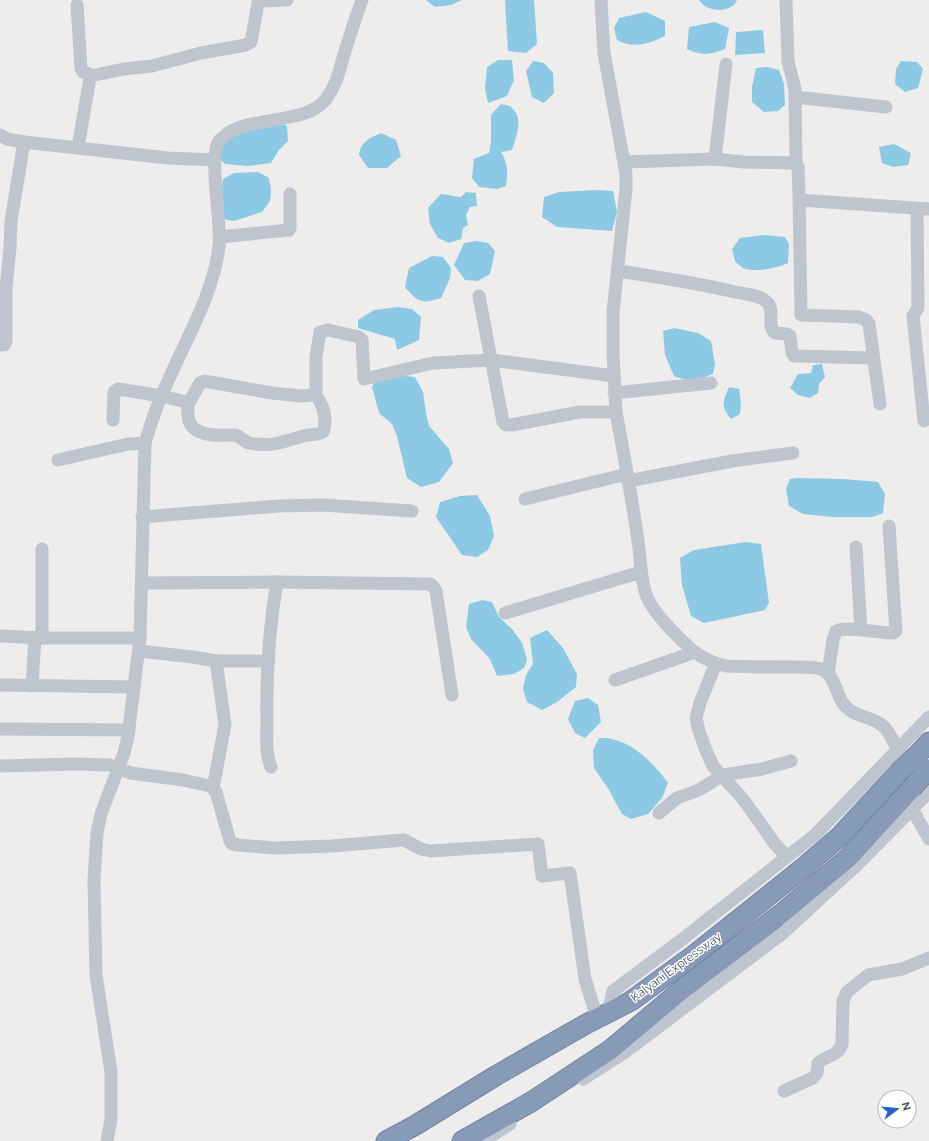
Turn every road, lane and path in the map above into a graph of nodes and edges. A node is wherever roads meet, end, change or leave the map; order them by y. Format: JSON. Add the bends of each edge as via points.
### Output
{"nodes":[{"id":1,"x":287,"y":0,"type":"edge"},
{"id":2,"x":362,"y":0,"type":"edge"},
{"id":3,"x":601,"y":0,"type":"edge"},
{"id":4,"x":786,"y":0,"type":"edge"},
{"id":5,"x":77,"y":5,"type":"dead end"},
{"id":6,"x":726,"y":64,"type":"dead end"},
{"id":7,"x":90,"y":76,"type":"junction"},
{"id":8,"x":795,"y":97,"type":"junction"},
{"id":9,"x":886,"y":107,"type":"dead end"},
{"id":10,"x":0,"y":135,"type":"edge"},
{"id":11,"x":24,"y":142,"type":"junction"},
{"id":12,"x":78,"y":147,"type":"junction"},
{"id":13,"x":716,"y":159,"type":"junction"},
{"id":14,"x":215,"y":160,"type":"junction"},
{"id":15,"x":625,"y":162,"type":"junction"},
{"id":16,"x":796,"y":163,"type":"junction"},
{"id":17,"x":290,"y":194,"type":"dead end"},
{"id":18,"x":799,"y":200,"type":"junction"},
{"id":19,"x":923,"y":209,"type":"edge"},
{"id":20,"x":5,"y":221,"type":"edge"},
{"id":21,"x":220,"y":237,"type":"junction"},
{"id":22,"x":618,"y":271,"type":"junction"},
{"id":23,"x":3,"y":288,"type":"edge"},
{"id":24,"x":480,"y":296,"type":"dead end"},
{"id":25,"x":923,"y":310,"type":"edge"},
{"id":26,"x":0,"y":345,"type":"edge"},
{"id":27,"x":873,"y":358,"type":"junction"},
{"id":28,"x":492,"y":360,"type":"junction"},
{"id":29,"x":614,"y":376,"type":"junction"},
{"id":30,"x":711,"y":383,"type":"dead end"},
{"id":31,"x":614,"y":393,"type":"junction"},
{"id":32,"x":315,"y":394,"type":"junction"},
{"id":33,"x":162,"y":396,"type":"junction"},
{"id":34,"x":188,"y":402,"type":"junction"},
{"id":35,"x":880,"y":404,"type":"dead end"},
{"id":36,"x":616,"y":412,"type":"junction"},
{"id":37,"x":112,"y":420,"type":"dead end"},
{"id":38,"x":924,"y":421,"type":"dead end"},
{"id":39,"x":145,"y":443,"type":"junction"},
{"id":40,"x":793,"y":453,"type":"dead end"},
{"id":41,"x":58,"y":460,"type":"dead end"},
{"id":42,"x":627,"y":478,"type":"junction"},
{"id":43,"x":525,"y":499,"type":"dead end"},
{"id":44,"x":412,"y":511,"type":"dead end"},
{"id":45,"x":142,"y":517,"type":"junction"},
{"id":46,"x":889,"y":526,"type":"dead end"},
{"id":47,"x":856,"y":547,"type":"dead end"},
{"id":48,"x":42,"y":549,"type":"dead end"},
{"id":49,"x":641,"y":572,"type":"junction"},
{"id":50,"x":277,"y":582,"type":"junction"},
{"id":51,"x":142,"y":583,"type":"junction"},
{"id":52,"x":505,"y":613,"type":"dead end"},
{"id":53,"x":861,"y":630,"type":"junction"},
{"id":54,"x":0,"y":636,"type":"edge"},
{"id":55,"x":39,"y":638,"type":"junction"},
{"id":56,"x":140,"y":645,"type":"junction"},
{"id":57,"x":695,"y":652,"type":"junction"},
{"id":58,"x":216,"y":661,"type":"junction"},
{"id":59,"x":269,"y":661,"type":"junction"},
{"id":60,"x":716,"y":664,"type":"junction"},
{"id":61,"x":828,"y":674,"type":"junction"},
{"id":62,"x":615,"y":680,"type":"dead end"},
{"id":63,"x":0,"y":685,"type":"edge"},
{"id":64,"x":32,"y":686,"type":"junction"},
{"id":65,"x":134,"y":687,"type":"junction"},
{"id":66,"x":452,"y":695,"type":"dead end"},
{"id":67,"x":929,"y":716,"type":"edge"},
{"id":68,"x":0,"y":729,"type":"edge"},
{"id":69,"x":129,"y":730,"type":"junction"},
{"id":70,"x":924,"y":747,"type":"edge"},
{"id":71,"x":898,"y":749,"type":"junction"},
{"id":72,"x":791,"y":761,"type":"dead end"},
{"id":73,"x":0,"y":766,"type":"edge"},
{"id":74,"x":271,"y":767,"type":"dead end"},
{"id":75,"x":118,"y":768,"type":"junction"},
{"id":76,"x":929,"y":769,"type":"edge"},
{"id":77,"x":723,"y":775,"type":"junction"},
{"id":78,"x":214,"y":788,"type":"junction"},
{"id":79,"x":923,"y":788,"type":"edge"},
{"id":80,"x":912,"y":809,"type":"junction"},
{"id":81,"x":659,"y":812,"type":"dead end"},
{"id":82,"x":929,"y":839,"type":"edge"},
{"id":83,"x":787,"y":857,"type":"junction"},
{"id":84,"x":929,"y":958,"type":"edge"},
{"id":85,"x":602,"y":1015,"type":"junction"},
{"id":86,"x":784,"y":1091,"type":"dead end"},
{"id":87,"x":107,"y":1141,"type":"edge"},
{"id":88,"x":386,"y":1141,"type":"edge"},
{"id":89,"x":462,"y":1141,"type":"edge"},
{"id":90,"x":483,"y":1141,"type":"edge"}],
"edges":[{"from":1,"to":7,"type":"street","via":[[258,3],[251,42],[246,45],[201,53],[152,66]]},
{"from":2,"to":14,"type":"street","via":[[338,76],[326,99],[316,108],[299,115],[248,124],[235,129],[219,141]]},
{"from":3,"to":15,"type":"street","via":[[604,53]]},
{"from":4,"to":8,"type":"street","via":[[787,50]]},
{"from":5,"to":7,"type":"street","via":[[81,69]]},
{"from":6,"to":13,"type":"street"},
{"from":7,"to":12,"type":"street"},
{"from":8,"to":9,"type":"street"},
{"from":8,"to":16,"type":"street"},
{"from":10,"to":11,"type":"street"},
{"from":11,"to":12,"type":"street"},
{"from":11,"to":20,"type":"street"},
{"from":12,"to":14,"type":"street","via":[[168,158]]},
{"from":13,"to":15,"type":"street"},
{"from":13,"to":16,"type":"street"},
{"from":14,"to":21,"type":"street"},
{"from":15,"to":22,"type":"street","via":[[626,189]]},
{"from":16,"to":18,"type":"street"},
{"from":17,"to":21,"type":"street","via":[[289,230]]},
{"from":18,"to":19,"type":"street"},
{"from":18,"to":27,"type":"street","via":[[801,315],[862,317],[869,324]]},
{"from":19,"to":25,"type":"street"},
{"from":20,"to":23,"type":"street","via":[[10,255]]},
{"from":21,"to":33,"type":"street","via":[[210,285]]},
{"from":22,"to":27,"type":"street","via":[[713,287],[764,300],[771,307],[772,329],[775,333],[790,336],[794,356]]},
{"from":22,"to":29,"type":"street","via":[[613,312]]},
{"from":23,"to":26,"type":"street","via":[[6,341]]},
{"from":24,"to":28,"type":"street"},
{"from":25,"to":38,"type":"street","via":[[913,316]]},
{"from":27,"to":35,"type":"street"},
{"from":28,"to":29,"type":"street"},
{"from":28,"to":32,"type":"street","via":[[433,363],[364,379],[362,340],[328,330],[320,332]]},
{"from":28,"to":36,"type":"street","via":[[503,422],[506,425],[580,412]]},
{"from":29,"to":31,"type":"street"},
{"from":30,"to":31,"type":"street"},
{"from":31,"to":36,"type":"street"},
{"from":32,"to":34,"type":"street","via":[[302,396],[272,393],[204,381]]},
{"from":32,"to":34,"type":"street","via":[[324,409],[323,432],[275,445],[247,443],[236,435],[200,432],[190,422]]},
{"from":33,"to":34,"type":"street"},
{"from":33,"to":37,"type":"street","via":[[118,389],[114,392]]},
{"from":33,"to":39,"type":"street"},
{"from":36,"to":42,"type":"street"},
{"from":39,"to":41,"type":"street","via":[[128,444]]},
{"from":39,"to":45,"type":"street"},
{"from":40,"to":42,"type":"street"},
{"from":42,"to":43,"type":"street"},
{"from":42,"to":49,"type":"street"},
{"from":44,"to":45,"type":"street","via":[[323,505]]},
{"from":45,"to":51,"type":"street"},
{"from":46,"to":53,"type":"street","via":[[896,631],[888,634]]},
{"from":47,"to":53,"type":"street"},
{"from":48,"to":55,"type":"street"},
{"from":49,"to":52,"type":"street"},
{"from":49,"to":57,"type":"street","via":[[653,610]]},
{"from":50,"to":51,"type":"street"},
{"from":50,"to":59,"type":"street"},
{"from":50,"to":66,"type":"street","via":[[432,585],[436,591]]},
{"from":51,"to":56,"type":"street"},
{"from":53,"to":61,"type":"street","via":[[840,629],[834,632]]},
{"from":54,"to":55,"type":"street"},
{"from":55,"to":56,"type":"street"},
{"from":55,"to":64,"type":"street"},
{"from":56,"to":58,"type":"street"},
{"from":56,"to":65,"type":"street"},
{"from":57,"to":60,"type":"street"},
{"from":57,"to":62,"type":"street"},
{"from":58,"to":59,"type":"street"},
{"from":58,"to":78,"type":"street","via":[[224,725]]},
{"from":59,"to":74,"type":"street","via":[[266,701],[267,757]]},
{"from":60,"to":61,"type":"street","via":[[739,667],[807,667],[821,669]]},
{"from":60,"to":77,"type":"street","via":[[696,718],[707,753]]},
{"from":61,"to":71,"type":"street","via":[[846,706],[883,726]]},
{"from":63,"to":64,"type":"street"},
{"from":64,"to":65,"type":"street"},
{"from":65,"to":69,"type":"street"},
{"from":67,"to":71,"type":"street"},
{"from":68,"to":69,"type":"street"},
{"from":69,"to":75,"type":"street"},
{"from":70,"to":85,"type":"highway","name":"Kalyani Expressway","bridge":true,"via":[[839,837],[784,883],[694,955],[631,1001]]},
{"from":71,"to":79,"type":"street"},
{"from":71,"to":83,"type":"street","via":[[816,834]]},
{"from":72,"to":77,"type":"street"},
{"from":73,"to":75,"type":"street","via":[[76,764],[110,765]]},
{"from":75,"to":78,"type":"street","via":[[131,773],[183,780]]},
{"from":75,"to":87,"type":"street","via":[[101,814],[94,880],[96,975],[111,1072],[112,1096]]},
{"from":76,"to":79,"type":"highway","name":"Kalyani Expressway","bridge":true},
{"from":77,"to":81,"type":"street","via":[[699,790],[677,798]]},
{"from":77,"to":83,"type":"street"},
{"from":78,"to":85,"type":"street","via":[[232,844],[275,848],[404,840],[431,851],[538,844],[542,876],[570,873],[585,979]]},
{"from":79,"to":80,"type":"street"},
{"from":79,"to":89,"type":"highway","name":"Kalyani Expressway","via":[[848,858],[610,1050],[531,1102]]},
{"from":80,"to":82,"type":"street"},
{"from":80,"to":90,"type":"street","via":[[858,864],[783,933],[624,1053]]},
{"from":83,"to":85,"type":"street","via":[[613,991]]},
{"from":84,"to":86,"type":"street","via":[[902,969],[868,975],[846,992],[841,1049],[818,1062],[817,1073],[813,1078]]},
{"from":85,"to":88,"type":"highway","name":"Kalyani Expressway"}]}
